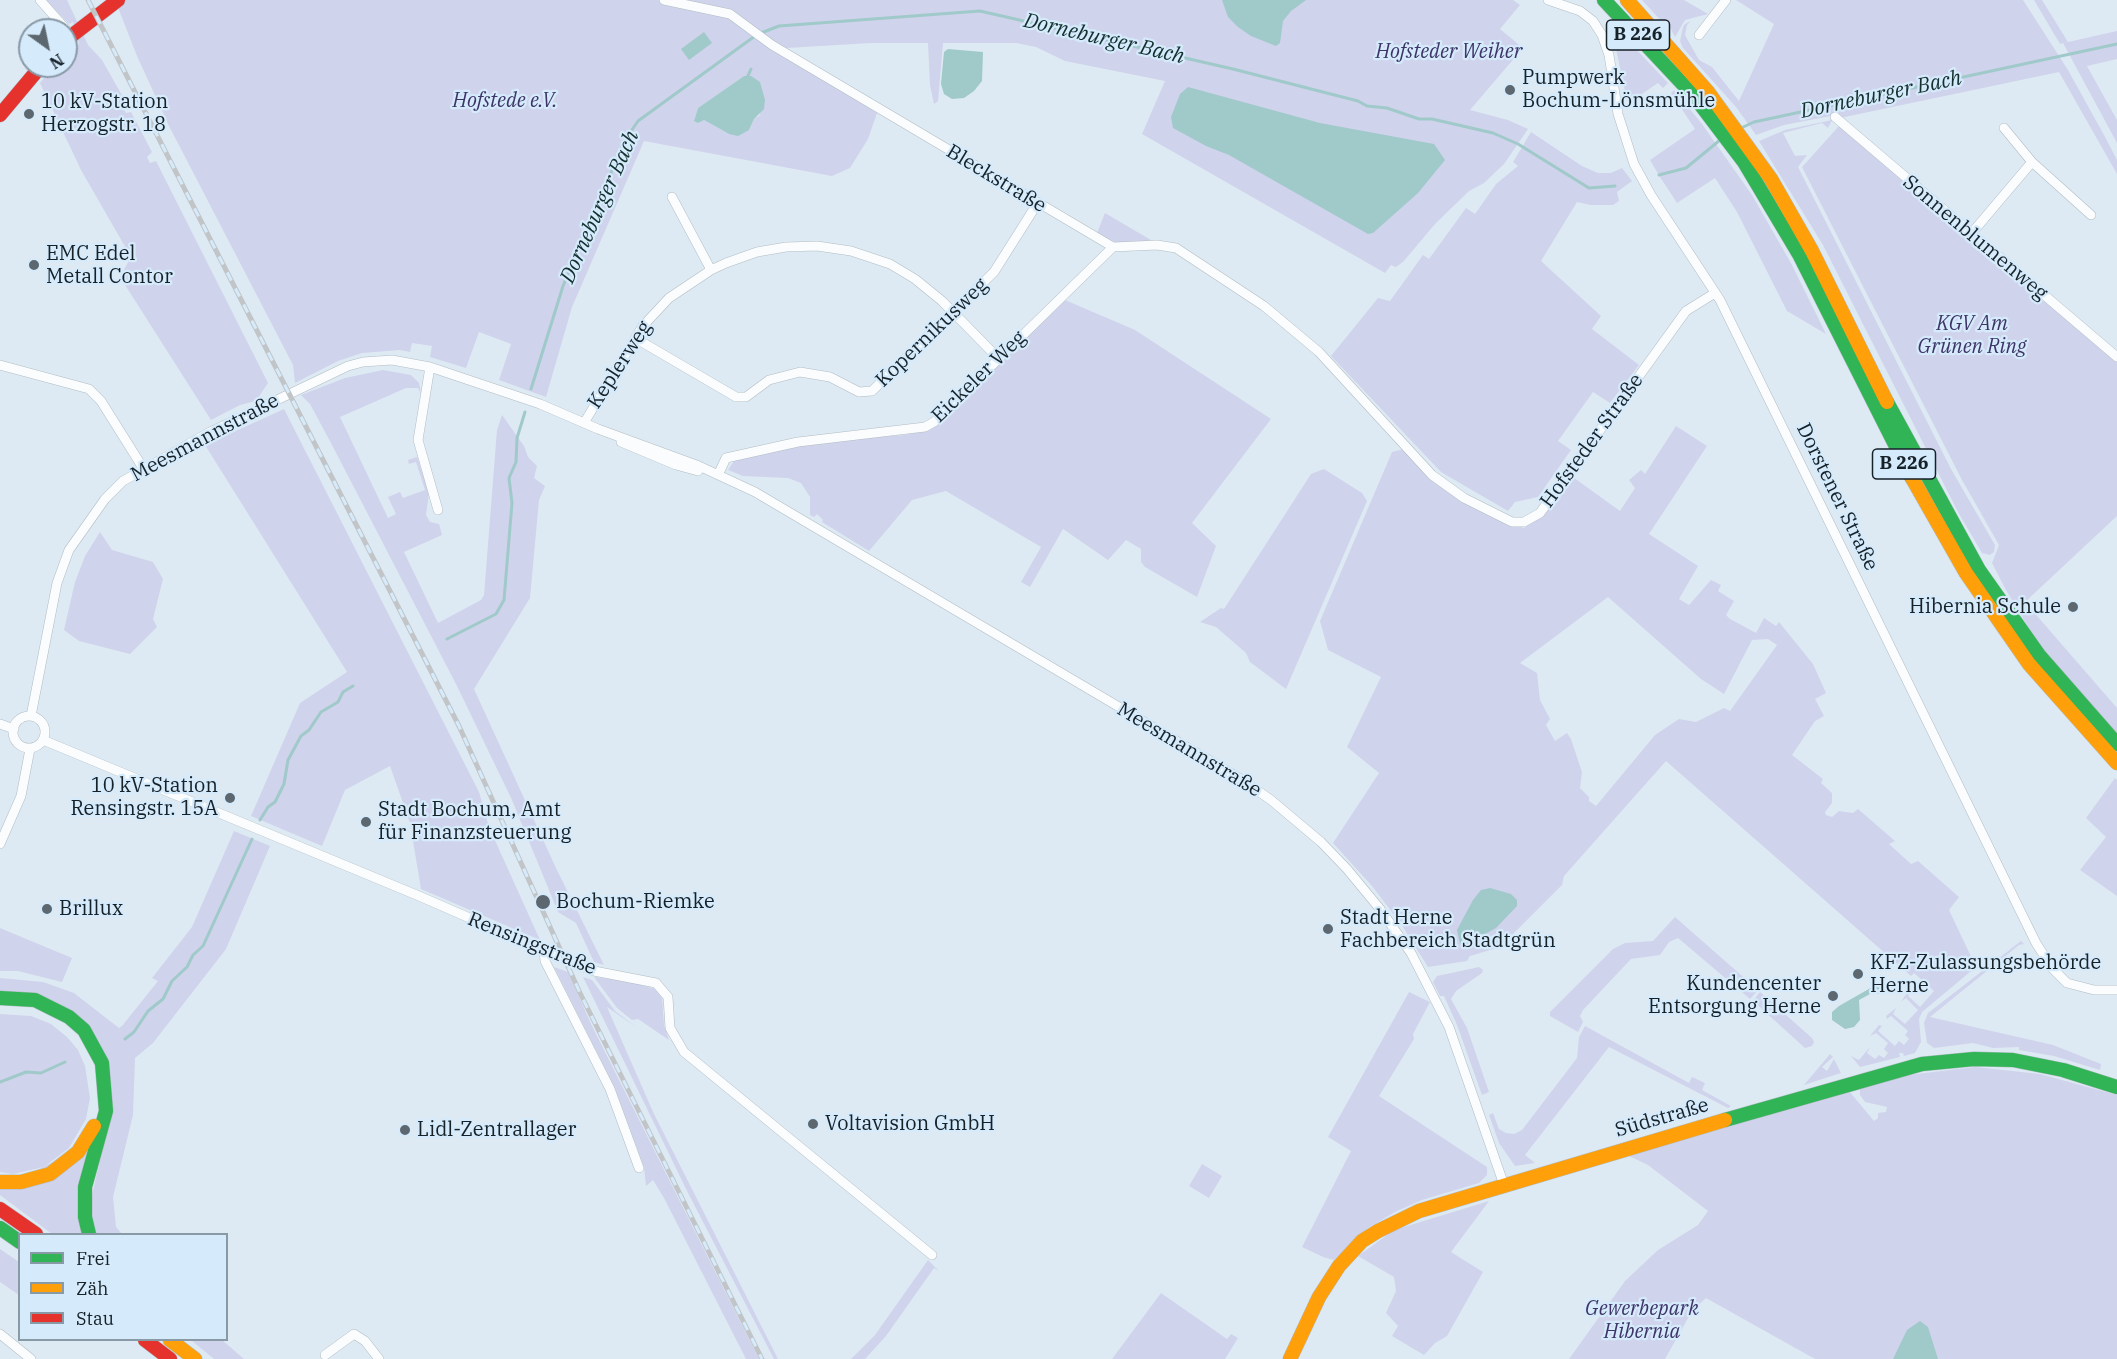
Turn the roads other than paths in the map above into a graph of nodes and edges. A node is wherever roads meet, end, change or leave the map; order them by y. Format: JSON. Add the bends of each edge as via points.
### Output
{"nodes":[{"id":1,"x":40,"y":0,"type":"edge"},
{"id":2,"x":118,"y":0,"type":"edge"},
{"id":3,"x":664,"y":0,"type":"edge"},
{"id":4,"x":1548,"y":0,"type":"edge"},
{"id":5,"x":1604,"y":0,"type":"edge"},
{"id":6,"x":1627,"y":0,"type":"edge"},
{"id":7,"x":1726,"y":0,"type":"edge"},
{"id":8,"x":54,"y":18,"type":"edge"},
{"id":9,"x":78,"y":30,"type":"edge"},
{"id":10,"x":1699,"y":35,"type":"dead end"},
{"id":11,"x":30,"y":78,"type":"edge"},
{"id":12,"x":1,"y":111,"type":"edge"},
{"id":13,"x":1835,"y":117,"type":"dead end"},
{"id":14,"x":2004,"y":128,"type":"dead end"},
{"id":15,"x":1731,"y":132,"type":"junction"},
{"id":16,"x":2032,"y":162,"type":"junction"},
{"id":17,"x":672,"y":197,"type":"dead end"},
{"id":18,"x":1037,"y":204,"type":"junction"},
{"id":19,"x":2091,"y":215,"type":"dead end"},
{"id":20,"x":1971,"y":234,"type":"junction"},
{"id":21,"x":1113,"y":247,"type":"junction"},
{"id":22,"x":711,"y":270,"type":"junction"},
{"id":23,"x":1715,"y":293,"type":"junction"},
{"id":24,"x":953,"y":312,"type":"junction"},
{"id":25,"x":635,"y":338,"type":"junction"},
{"id":26,"x":2117,"y":357,"type":"edge"},
{"id":27,"x":999,"y":358,"type":"junction"},
{"id":28,"x":0,"y":365,"type":"edge"},
{"id":29,"x":430,"y":367,"type":"junction"},
{"id":30,"x":584,"y":423,"type":"junction"},
{"id":31,"x":143,"y":468,"type":"junction"},
{"id":32,"x":718,"y":475,"type":"junction"},
{"id":33,"x":438,"y":510,"type":"dead end"},
{"id":34,"x":31,"y":716,"type":"junction"},
{"id":35,"x":0,"y":724,"type":"edge"},
{"id":36,"x":14,"y":729,"type":"junction"},
{"id":37,"x":43,"y":740,"type":"junction"},
{"id":38,"x":2117,"y":744,"type":"edge"},
{"id":39,"x":30,"y":749,"type":"junction"},
{"id":40,"x":2117,"y":763,"type":"edge"},
{"id":41,"x":0,"y":844,"type":"edge"},
{"id":42,"x":544,"y":951,"type":"junction"},
{"id":43,"x":2117,"y":990,"type":"edge"},
{"id":44,"x":0,"y":998,"type":"edge"},
{"id":45,"x":0,"y":1004,"type":"edge"},
{"id":46,"x":2117,"y":1087,"type":"edge"},
{"id":47,"x":639,"y":1168,"type":"dead end"},
{"id":48,"x":0,"y":1182,"type":"edge"},
{"id":49,"x":1504,"y":1185,"type":"junction"},
{"id":50,"x":0,"y":1209,"type":"edge"},
{"id":51,"x":0,"y":1228,"type":"edge"},
{"id":52,"x":35,"y":1233,"type":"edge"},
{"id":53,"x":89,"y":1233,"type":"edge"},
{"id":54,"x":18,"y":1241,"type":"edge"},
{"id":55,"x":932,"y":1255,"type":"dead end"},
{"id":56,"x":0,"y":1334,"type":"edge"},
{"id":57,"x":146,"y":1341,"type":"edge"},
{"id":58,"x":171,"y":1341,"type":"edge"},
{"id":59,"x":179,"y":1341,"type":"edge"},
{"id":60,"x":325,"y":1356,"type":"dead end"},
{"id":61,"x":31,"y":1359,"type":"edge"},
{"id":62,"x":170,"y":1359,"type":"edge"},
{"id":63,"x":195,"y":1359,"type":"edge"},
{"id":64,"x":379,"y":1359,"type":"edge"},
{"id":65,"x":1290,"y":1359,"type":"edge"}],
"edges":[{"from":1,"to":8,"type":"street"},
{"from":2,"to":9,"type":"main road"},
{"from":3,"to":18,"type":"street","name":"Bleckstraße","via":[[730,14],[772,45]]},
{"from":4,"to":23,"type":"street","name":"Dorstener Straße","via":[[1580,11],[1602,35],[1618,114],[1634,164]]},
{"from":5,"to":15,"type":"main road","number":"B 226"},
{"from":6,"to":15,"type":"main road","number":"B 226","via":[[1683,62]]},
{"from":7,"to":10,"type":"street"},
{"from":11,"to":12,"type":"main road"},
{"from":13,"to":20,"type":"street","name":"Sonnenblumenweg"},
{"from":14,"to":16,"type":"street"},
{"from":15,"to":38,"type":"main road","number":"B 226","via":[[1771,179],[1812,251],[1905,437],[1979,570],[2039,656]]},
{"from":15,"to":40,"type":"main road","number":"B 226","via":[[1786,230],[1918,491],[1970,580],[2029,664]]},
{"from":16,"to":19,"type":"street"},
{"from":16,"to":20,"type":"street"},
{"from":17,"to":22,"type":"street"},
{"from":18,"to":21,"type":"street","name":"Bleckstraße"},
{"from":18,"to":24,"type":"street","name":"Kopernikusweg","via":[[1003,262]]},
{"from":20,"to":26,"type":"street","name":"Sonnenblumenweg"},
{"from":21,"to":23,"type":"street","name":"Hofsteder Straße","via":[[1176,248],[1264,306],[1322,356],[1432,476],[1453,492],[1512,522],[1524,522],[1540,513],[1686,311]]},
{"from":21,"to":27,"type":"street","name":"Eickeler Weg"},
{"from":22,"to":24,"type":"street","name":"Keplerweg","via":[[757,252],[786,247],[851,251],[903,271]]},
{"from":22,"to":25,"type":"street","name":"Keplerweg","via":[[669,298]]},
{"from":23,"to":43,"type":"street","name":"Dorstener Straße","via":[[2036,943],[2052,968],[2067,982],[2094,990]]},
{"from":24,"to":25,"type":"street","name":"Kopernikusweg","via":[[872,391],[859,393],[830,377],[800,372],[769,380],[746,397],[736,397]]},
{"from":24,"to":27,"type":"street","name":"Keplerweg"},
{"from":25,"to":30,"type":"street","name":"Keplerweg"},
{"from":27,"to":32,"type":"street","name":"Eickeler Weg","via":[[925,428],[798,442],[726,458]]},
{"from":28,"to":31,"type":"street","via":[[89,389],[101,401]]},
{"from":29,"to":30,"type":"street","name":"Meesmannstraße"},
{"from":29,"to":31,"type":"street","name":"Meesmannstraße","via":[[393,360],[348,366]]},
{"from":29,"to":33,"type":"street","via":[[418,440]]},
{"from":30,"to":32,"type":"street","name":"Meesmannstraße"},
{"from":31,"to":34,"type":"street","name":"Meesmannstraße","via":[[105,499],[69,550],[57,584]]},
{"from":32,"to":49,"type":"street","name":"Meesmannstraße","via":[[795,515],[1241,779],[1321,842],[1392,925],[1437,1000],[1458,1049]]},
{"from":34,"to":36,"type":"street","via":[[20,719]]},
{"from":34,"to":37,"type":"street","via":[[44,724]]},
{"from":35,"to":36,"type":"street"},
{"from":36,"to":39,"type":"street","via":[[17,741]]},
{"from":37,"to":39,"type":"street"},
{"from":37,"to":42,"type":"street","name":"Rensingstraße"},
{"from":39,"to":41,"type":"street","via":[[21,796]]},
{"from":42,"to":47,"type":"street","via":[[545,962],[610,1089]]},
{"from":42,"to":55,"type":"street","name":"Rensingstraße","via":[[594,971],[645,979],[661,986],[669,1002],[670,1028],[684,1052]]},
{"from":44,"to":53,"type":"main road","via":[[35,1000],[69,1017],[84,1030],[102,1063],[106,1111],[85,1187]]},
{"from":45,"to":48,"type":"main road","via":[[33,1006],[64,1022],[88,1049],[100,1094],[94,1128],[65,1164],[37,1179]]},
{"from":46,"to":49,"type":"main road","name":"Südstraße","via":[[2013,1060],[1974,1059],[1922,1065]]},
{"from":49,"to":65,"type":"main road","name":"Südstraße","via":[[1419,1211],[1362,1241],[1339,1266],[1319,1297]]},
{"from":50,"to":52,"type":"main road"},
{"from":51,"to":54,"type":"main road"},
{"from":56,"to":61,"type":"street"},
{"from":57,"to":62,"type":"main road"},
{"from":58,"to":63,"type":"main road"},
{"from":59,"to":63,"type":"main road"},
{"from":60,"to":64,"type":"street","via":[[354,1334]]}]}
